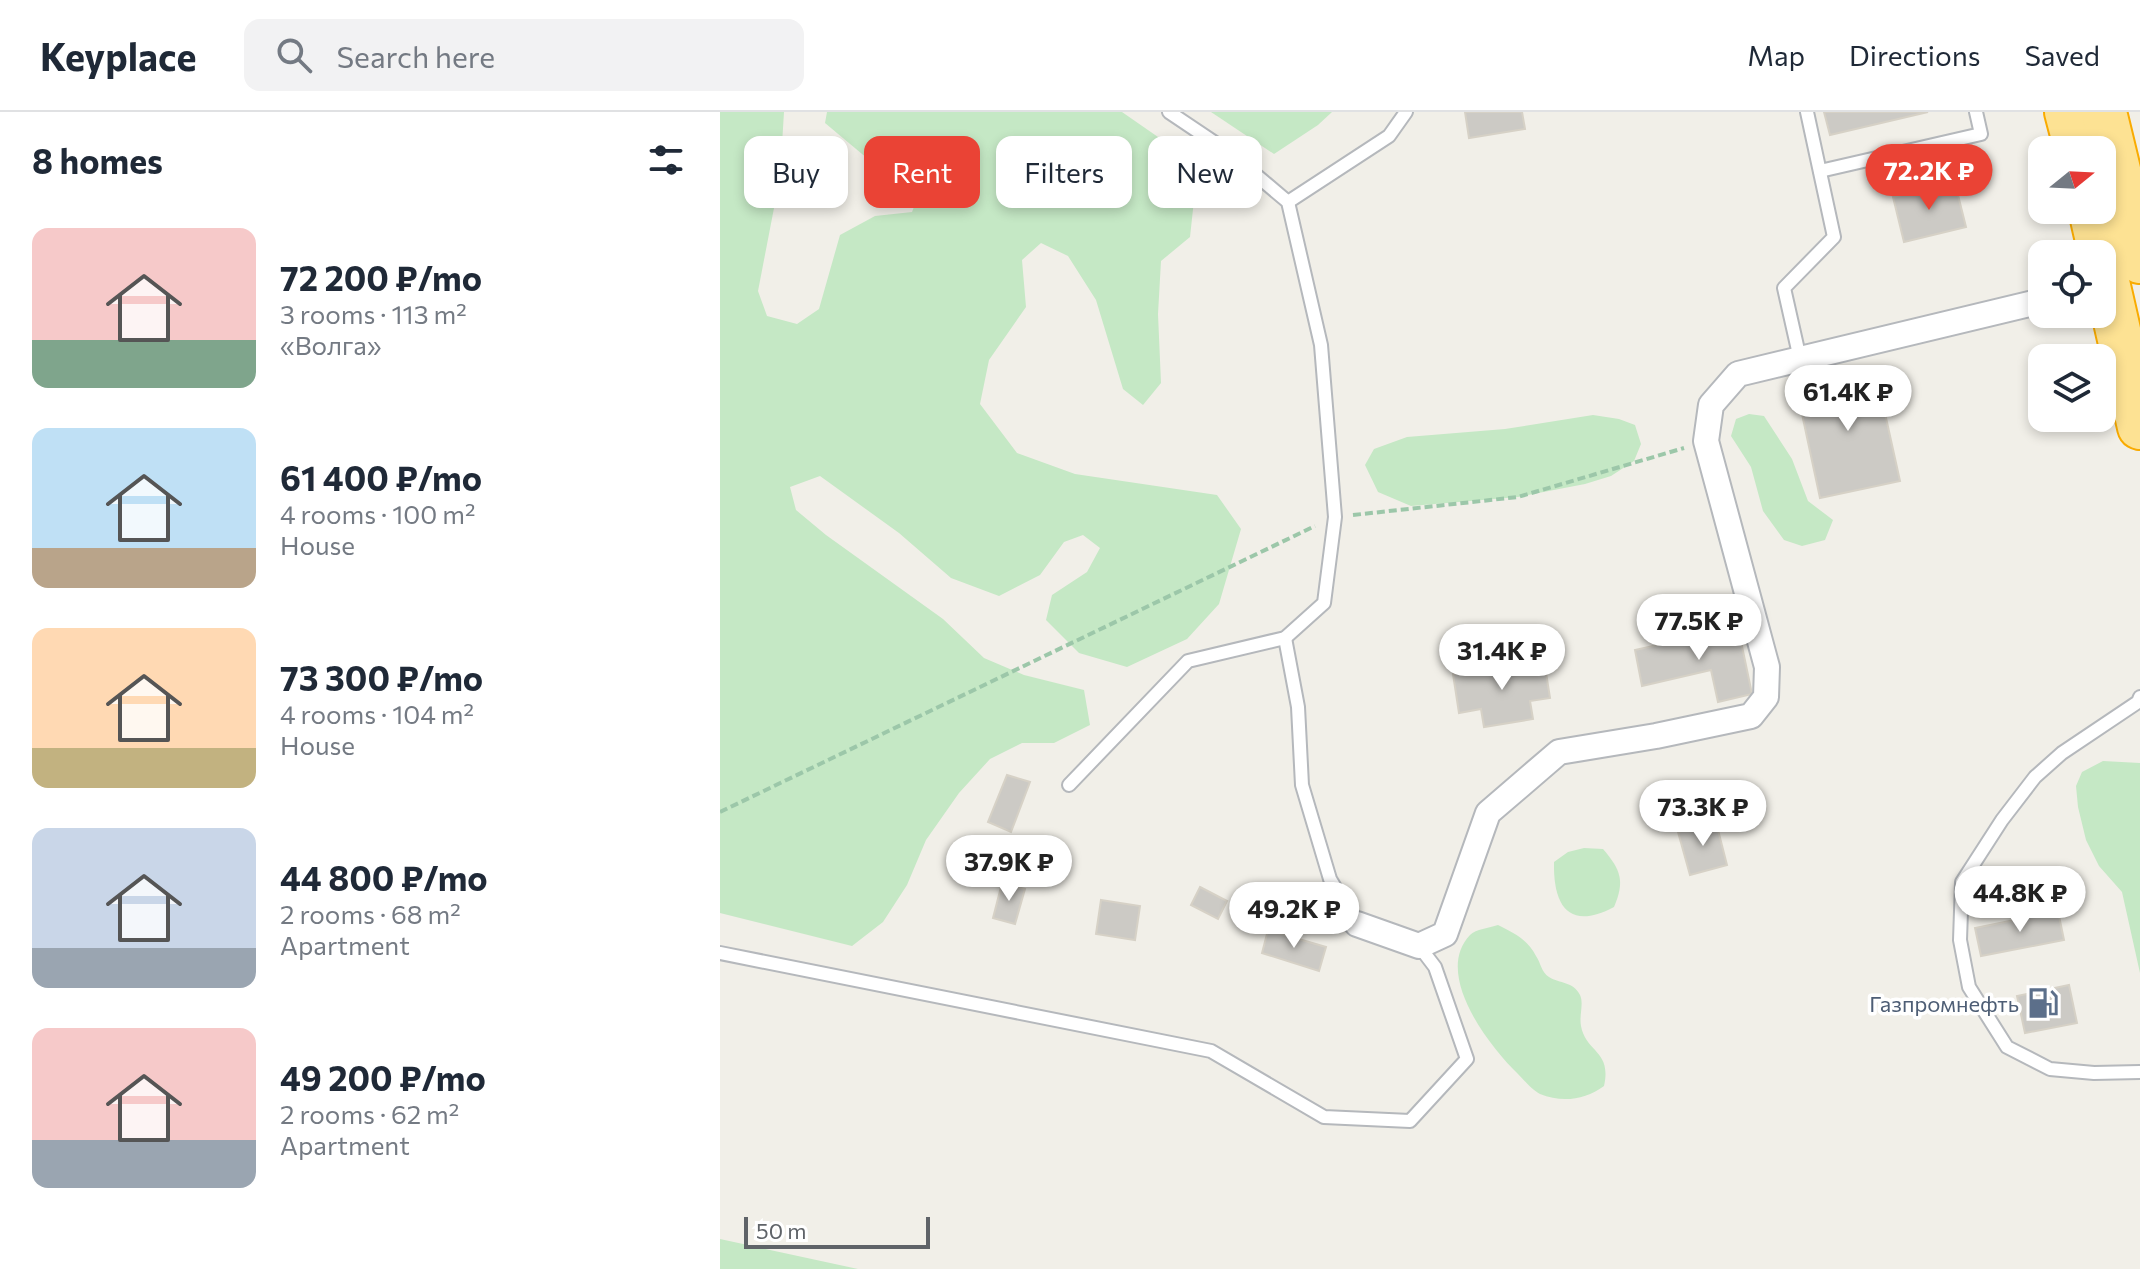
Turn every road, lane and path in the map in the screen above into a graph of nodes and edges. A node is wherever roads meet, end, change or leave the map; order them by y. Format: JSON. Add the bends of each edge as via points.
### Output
{"nodes":[{"id":1,"x":1169,"y":112,"type":"edge"},
{"id":2,"x":1406,"y":112,"type":"edge"},
{"id":3,"x":1807,"y":112,"type":"edge"},
{"id":4,"x":1976,"y":112,"type":"edge"},
{"id":5,"x":2067,"y":112,"type":"edge"},
{"id":6,"x":2104,"y":112,"type":"edge"},
{"id":7,"x":2073,"y":136,"type":"edge"},
{"id":8,"x":1820,"y":171,"type":"junction"},
{"id":9,"x":1288,"y":202,"type":"junction"},
{"id":10,"x":2110,"y":240,"type":"edge"},
{"id":11,"x":2116,"y":296,"type":"edge"},
{"id":12,"x":2028,"y":304,"type":"edge"},
{"id":13,"x":1800,"y":359,"type":"junction"},
{"id":14,"x":2140,"y":427,"type":"edge"},
{"id":15,"x":1706,"y":441,"type":"junction"},
{"id":16,"x":1335,"y":517,"type":"junction"},
{"id":17,"x":1285,"y":638,"type":"junction"},
{"id":18,"x":2140,"y":697,"type":"edge"},
{"id":19,"x":1069,"y":785,"type":"dead end"},
{"id":20,"x":720,"y":812,"type":"edge"},
{"id":21,"x":1357,"y":924,"type":"joint"},
{"id":22,"x":1419,"y":946,"type":"junction"},
{"id":23,"x":720,"y":953,"type":"edge"},
{"id":24,"x":2140,"y":1072,"type":"edge"}],
"edges":[{"from":1,"to":9,"type":"lane","via":[[1230,153]]},
{"from":2,"to":9,"type":"lane","via":[[1389,136]]},
{"from":3,"to":8,"type":"lane"},
{"from":4,"to":8,"type":"lane","via":[[1981,134]]},
{"from":5,"to":7,"type":"highway"},
{"from":6,"to":10,"type":"highway"},
{"from":8,"to":13,"type":"lane","via":[[1834,237],[1784,288]]},
{"from":9,"to":16,"type":"lane","via":[[1321,345]]},
{"from":11,"to":14,"type":"highway"},
{"from":12,"to":13,"type":"street"},
{"from":13,"to":15,"type":"street","via":[[1738,374],[1711,405]]},
{"from":15,"to":16,"type":"path","via":[[1518,497]]},
{"from":15,"to":22,"type":"street","via":[[1767,667],[1766,697],[1751,716],[1559,752],[1488,813],[1445,934]]},
{"from":16,"to":17,"type":"lane","via":[[1324,603]]},
{"from":16,"to":20,"type":"path"},
{"from":17,"to":19,"type":"lane","via":[[1188,661]]},
{"from":17,"to":21,"type":"lane","via":[[1298,707],[1302,785],[1330,879]]},
{"from":18,"to":24,"type":"lane","via":[[2035,777],[2002,820],[1962,882],[1960,940],[1969,987],[2007,1047],[2050,1069]]},
{"from":21,"to":22,"type":"street"},
{"from":22,"to":23,"type":"lane","via":[[1435,967],[1467,1059],[1410,1121],[1324,1117],[1211,1051]]}]}
